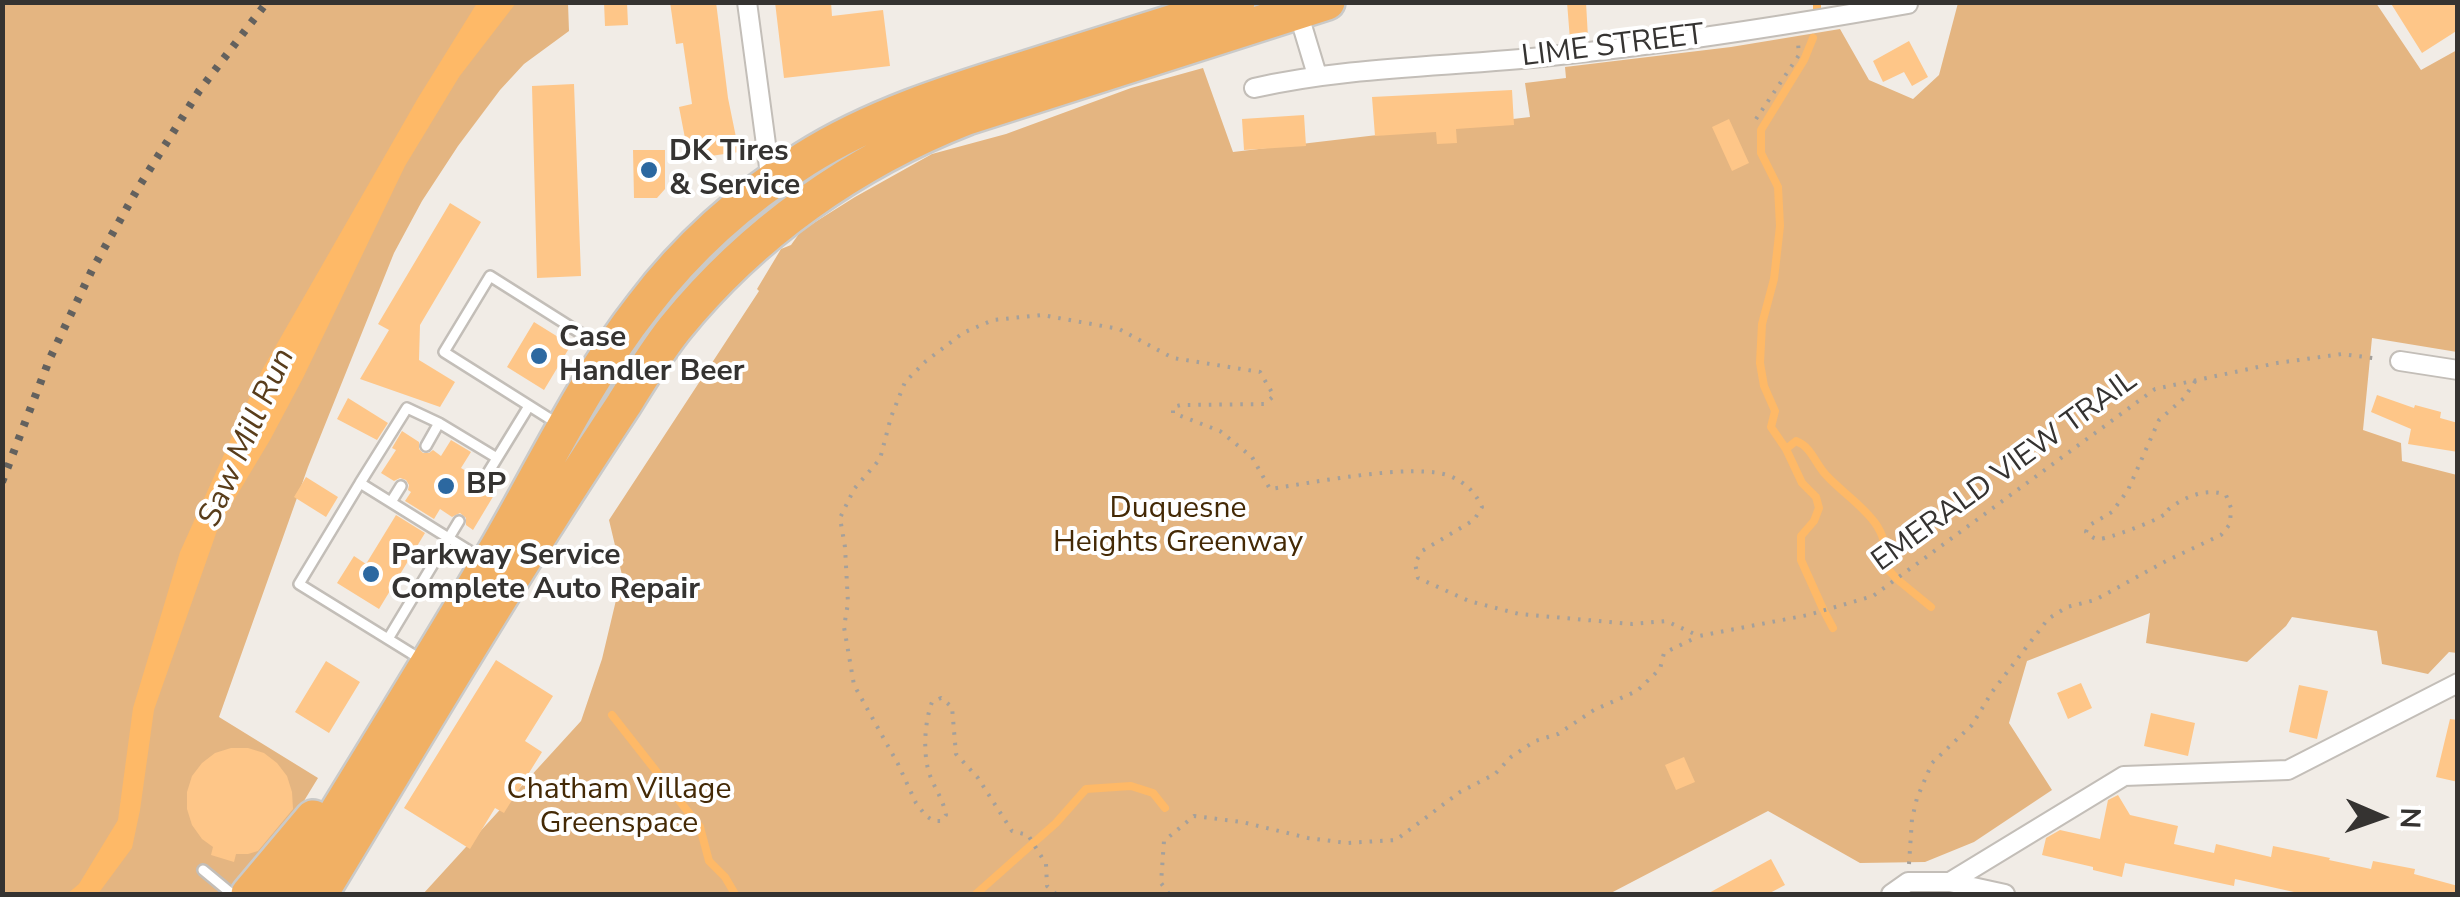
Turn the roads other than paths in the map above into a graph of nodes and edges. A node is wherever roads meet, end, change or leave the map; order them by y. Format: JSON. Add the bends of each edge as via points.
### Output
{"nodes":[{"id":1,"x":747,"y":2,"type":"edge"},
{"id":2,"x":1237,"y":2,"type":"edge"},
{"id":3,"x":1908,"y":4,"type":"edge"},
{"id":4,"x":1312,"y":7,"type":"edge"},
{"id":5,"x":1202,"y":8,"type":"edge"},
{"id":6,"x":1317,"y":75,"type":"junction"},
{"id":7,"x":1254,"y":88,"type":"dead end"},
{"id":8,"x":771,"y":182,"type":"junction"},
{"id":9,"x":760,"y":241,"type":"junction"},
{"id":10,"x":610,"y":352,"type":"junction"},
{"id":11,"x":2400,"y":361,"type":"road end"},
{"id":12,"x":2458,"y":370,"type":"edge"},
{"id":13,"x":529,"y":406,"type":"junction"},
{"id":14,"x":439,"y":423,"type":"junction"},
{"id":15,"x":566,"y":429,"type":"junction"},
{"id":16,"x":426,"y":446,"type":"dead end"},
{"id":17,"x":497,"y":458,"type":"junction"},
{"id":18,"x":483,"y":481,"type":"dead end"},
{"id":19,"x":360,"y":483,"type":"junction"},
{"id":20,"x":401,"y":486,"type":"dead end"},
{"id":21,"x":391,"y":502,"type":"junction"},
{"id":22,"x":459,"y":521,"type":"dead end"},
{"id":23,"x":450,"y":538,"type":"junction"},
{"id":24,"x":488,"y":563,"type":"junction"},
{"id":25,"x":388,"y":639,"type":"junction"},
{"id":26,"x":428,"y":663,"type":"junction"},
{"id":27,"x":2458,"y":683,"type":"edge"},
{"id":28,"x":385,"y":734,"type":"junction"},
{"id":29,"x":203,"y":870,"type":"dead end"},
{"id":30,"x":1950,"y":882,"type":"junction"},
{"id":31,"x":231,"y":893,"type":"edge"},
{"id":32,"x":288,"y":894,"type":"edge"},
{"id":33,"x":320,"y":894,"type":"edge"},
{"id":34,"x":1890,"y":894,"type":"edge"},
{"id":35,"x":2005,"y":894,"type":"edge"}],
"edges":[{"from":1,"to":8,"type":"street"},
{"from":2,"to":5,"type":"highway"},
{"from":3,"to":6,"type":"street","name":"LIME STREET","via":[[1548,57]]},
{"from":4,"to":6,"type":"street"},
{"from":4,"to":9,"type":"highway","via":[[934,130],[858,168]]},
{"from":5,"to":8,"type":"highway","via":[[921,103],[842,138]]},
{"from":6,"to":7,"type":"street","name":"LIME STREET"},
{"from":8,"to":9,"type":"highway"},
{"from":8,"to":10,"type":"highway","via":[[669,274]]},
{"from":9,"to":33,"type":"highway","via":[[698,301],[652,360]]},
{"from":10,"to":13,"type":"lane","via":[[490,276],[444,352]]},
{"from":10,"to":15,"type":"highway"},
{"from":11,"to":12,"type":"street"},
{"from":13,"to":15,"type":"lane"},
{"from":13,"to":17,"type":"lane"},
{"from":14,"to":16,"type":"lane"},
{"from":14,"to":17,"type":"lane"},
{"from":14,"to":19,"type":"lane","via":[[406,408]]},
{"from":15,"to":24,"type":"highway"},
{"from":17,"to":18,"type":"lane"},
{"from":19,"to":21,"type":"lane"},
{"from":19,"to":25,"type":"lane","via":[[299,584]]},
{"from":20,"to":21,"type":"lane"},
{"from":21,"to":23,"type":"lane"},
{"from":22,"to":23,"type":"lane"},
{"from":23,"to":24,"type":"lane"},
{"from":23,"to":25,"type":"lane"},
{"from":24,"to":26,"type":"highway"},
{"from":25,"to":26,"type":"lane"},
{"from":26,"to":28,"type":"highway"},
{"from":27,"to":30,"type":"street","via":[[2288,770],[2124,776]]},
{"from":28,"to":31,"type":"highway"},
{"from":28,"to":32,"type":"highway"},
{"from":29,"to":31,"type":"lane"},
{"from":30,"to":34,"type":"street","via":[[1908,882]]},
{"from":30,"to":35,"type":"street"}]}
